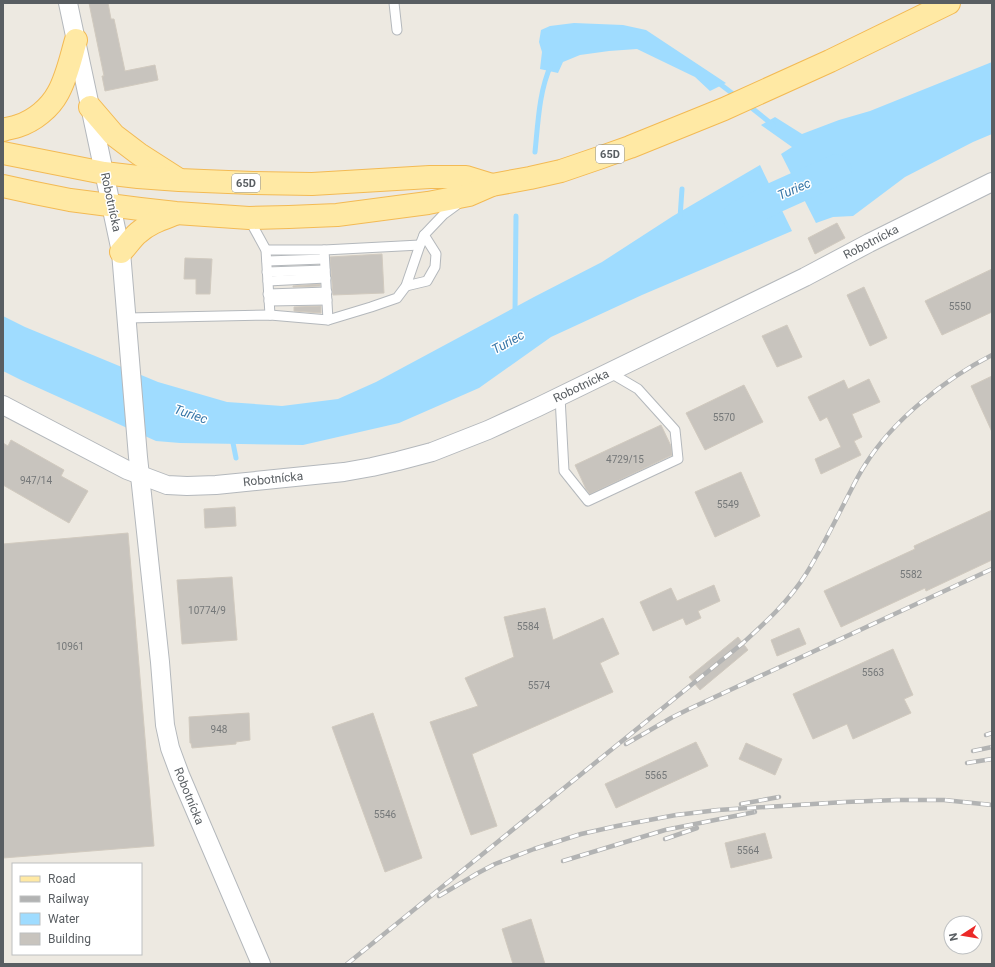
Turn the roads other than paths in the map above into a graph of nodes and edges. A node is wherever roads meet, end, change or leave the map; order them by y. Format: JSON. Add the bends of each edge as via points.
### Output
{"nodes":[{"id":1,"x":68,"y":3,"type":"edge"},
{"id":2,"x":394,"y":3,"type":"edge"},
{"id":3,"x":949,"y":3,"type":"edge"},
{"id":4,"x":397,"y":30,"type":"dead end"},
{"id":5,"x":76,"y":40,"type":"junction"},
{"id":6,"x":90,"y":107,"type":"junction"},
{"id":7,"x":3,"y":130,"type":"edge"},
{"id":8,"x":3,"y":153,"type":"edge"},
{"id":9,"x":104,"y":173,"type":"junction"},
{"id":10,"x":179,"y":180,"type":"junction"},
{"id":11,"x":992,"y":182,"type":"edge"},
{"id":12,"x":492,"y":185,"type":"junction"},
{"id":13,"x":3,"y":186,"type":"edge"},
{"id":14,"x":469,"y":195,"type":"junction"},
{"id":15,"x":112,"y":205,"type":"junction"},
{"id":16,"x":176,"y":213,"type":"junction"},
{"id":17,"x":249,"y":218,"type":"junction"},
{"id":18,"x":424,"y":235,"type":"junction"},
{"id":19,"x":420,"y":245,"type":"junction"},
{"id":20,"x":266,"y":250,"type":"junction"},
{"id":21,"x":121,"y":252,"type":"junction"},
{"id":22,"x":324,"y":255,"type":"junction"},
{"id":23,"x":267,"y":261,"type":"junction"},
{"id":24,"x":326,"y":274,"type":"junction"},
{"id":25,"x":268,"y":277,"type":"junction"},
{"id":26,"x":406,"y":286,"type":"junction"},
{"id":27,"x":327,"y":296,"type":"junction"},
{"id":28,"x":269,"y":298,"type":"junction"},
{"id":29,"x":270,"y":315,"type":"junction"},
{"id":30,"x":127,"y":318,"type":"junction"},
{"id":31,"x":328,"y":320,"type":"junction"},
{"id":32,"x":609,"y":372,"type":"junction"},
{"id":33,"x":560,"y":397,"type":"junction"},
{"id":34,"x":3,"y":405,"type":"edge"},
{"id":35,"x":140,"y":475,"type":"junction"},
{"id":36,"x":261,"y":964,"type":"edge"}],
"edges":[{"from":1,"to":5,"type":"street","name":"Robotnícka"},
{"from":2,"to":4,"type":"lane"},
{"from":3,"to":12,"type":"main road","number":"65D","via":[[830,61],[637,145],[536,177]]},
{"from":5,"to":6,"type":"street","name":"Robotnícka"},
{"from":5,"to":7,"type":"main road","via":[[58,94],[47,108],[32,120]]},
{"from":6,"to":9,"type":"street","name":"Robotnícka"},
{"from":6,"to":10,"type":"main road","via":[[114,135]]},
{"from":8,"to":9,"type":"main road","number":"65D"},
{"from":9,"to":10,"type":"main road","number":"65D"},
{"from":9,"to":15,"type":"street","name":"Robotnícka"},
{"from":10,"to":12,"type":"main road","number":"65D","via":[[312,184],[466,177]]},
{"from":11,"to":32,"type":"street","name":"Robotnícka"},
{"from":12,"to":14,"type":"main road","number":"65D"},
{"from":13,"to":15,"type":"main road","number":"65D","via":[[70,200]]},
{"from":14,"to":17,"type":"main road","number":"65D","via":[[337,215]]},
{"from":14,"to":18,"type":"lane","via":[[444,214]]},
{"from":15,"to":16,"type":"main road","number":"65D"},
{"from":15,"to":21,"type":"street","name":"Robotnícka"},
{"from":16,"to":17,"type":"main road","number":"65D"},
{"from":16,"to":21,"type":"main road","via":[[146,226]]},
{"from":17,"to":20,"type":"lane"},
{"from":18,"to":19,"type":"lane"},
{"from":18,"to":26,"type":"lane","via":[[436,254],[435,266],[427,281]]},
{"from":19,"to":22,"type":"lane"},
{"from":19,"to":26,"type":"lane"},
{"from":20,"to":22,"type":"lane"},
{"from":20,"to":23,"type":"lane"},
{"from":21,"to":30,"type":"street","name":"Robotnícka"},
{"from":22,"to":23,"type":"lane"},
{"from":22,"to":24,"type":"lane"},
{"from":23,"to":25,"type":"lane"},
{"from":24,"to":25,"type":"lane"},
{"from":24,"to":27,"type":"lane"},
{"from":25,"to":28,"type":"lane"},
{"from":26,"to":31,"type":"lane","via":[[397,298]]},
{"from":27,"to":28,"type":"lane"},
{"from":27,"to":31,"type":"lane"},
{"from":28,"to":29,"type":"lane"},
{"from":29,"to":30,"type":"lane"},
{"from":29,"to":31,"type":"lane"},
{"from":30,"to":35,"type":"street","name":"Robotnícka"},
{"from":32,"to":33,"type":"street","name":"Robotnícka"},
{"from":32,"to":33,"type":"lane","via":[[638,389],[675,430],[678,459],[588,501],[564,471]]},
{"from":33,"to":35,"type":"street","name":"Robotnícka","via":[[432,452],[372,467],[216,486],[167,485]]},
{"from":34,"to":35,"type":"street"},
{"from":35,"to":36,"type":"street","name":"Robotnícka","via":[[165,725],[170,748]]}]}
